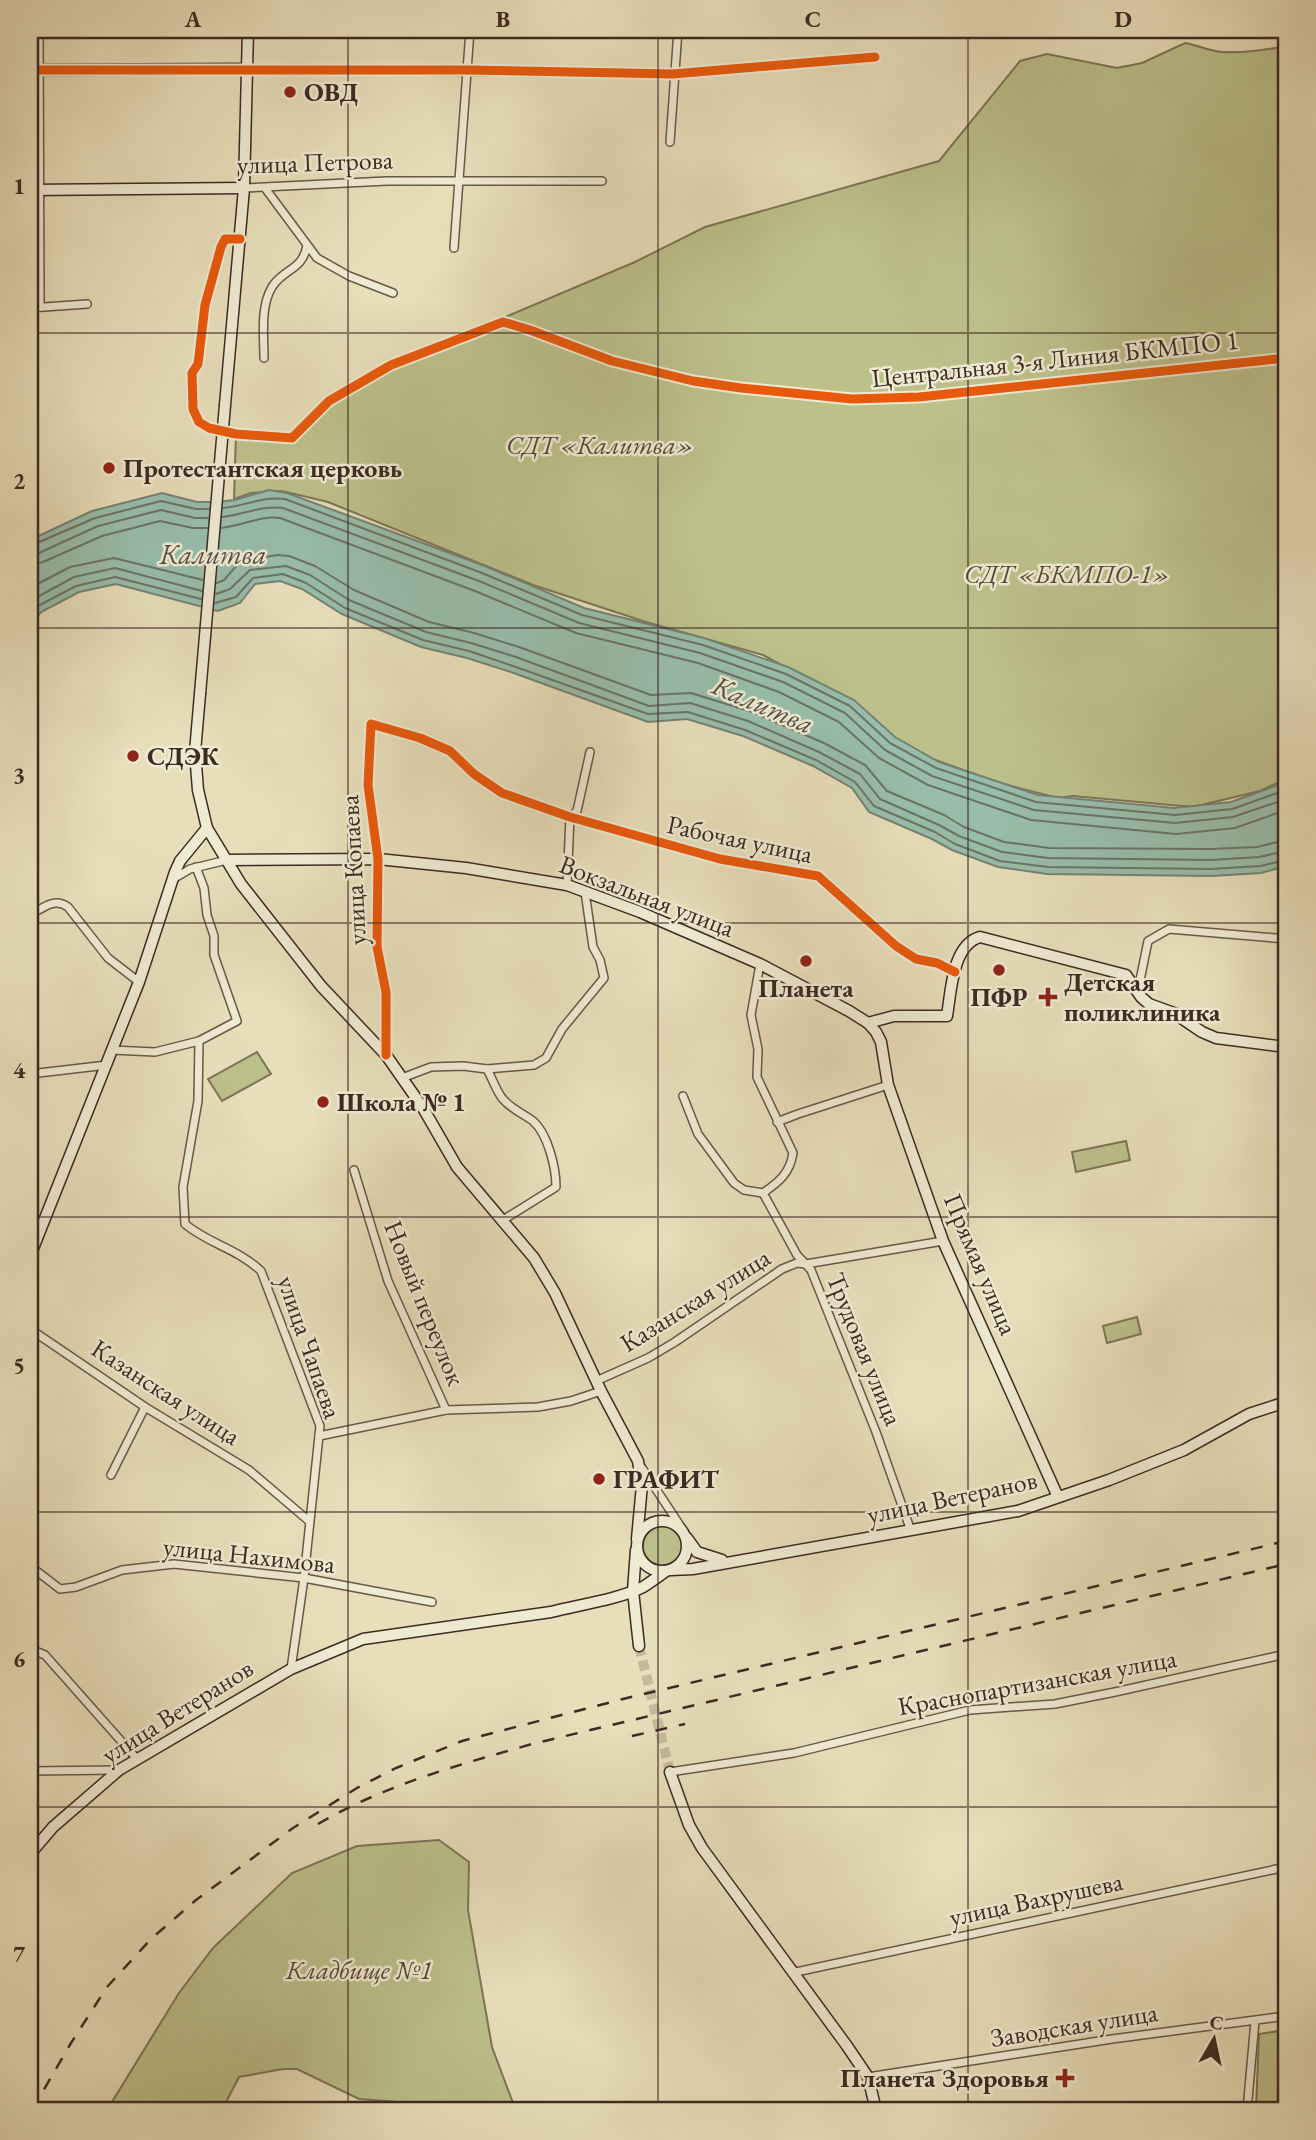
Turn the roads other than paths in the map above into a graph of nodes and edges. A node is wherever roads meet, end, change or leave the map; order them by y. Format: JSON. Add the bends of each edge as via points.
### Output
{"nodes":[{"id":1,"x":39,"y":30,"type":"edge"},
{"id":2,"x":248,"y":30,"type":"edge"},
{"id":3,"x":470,"y":30,"type":"edge"},
{"id":4,"x":677,"y":30,"type":"edge"},
{"id":5,"x":875,"y":57,"type":"dead end"},
{"id":6,"x":248,"y":69,"type":"junction"},
{"id":7,"x":34,"y":70,"type":"edge"},
{"id":8,"x":467,"y":70,"type":"junction"},
{"id":9,"x":673,"y":74,"type":"junction"},
{"id":10,"x":670,"y":142,"type":"dead end"},
{"id":11,"x":460,"y":181,"type":"junction"},
{"id":12,"x":602,"y":181,"type":"dead end"},
{"id":13,"x":244,"y":187,"type":"junction"},
{"id":14,"x":265,"y":188,"type":"junction"},
{"id":15,"x":34,"y":190,"type":"edge"},
{"id":16,"x":240,"y":239,"type":"junction"},
{"id":17,"x":307,"y":246,"type":"junction"},
{"id":18,"x":454,"y":248,"type":"dead end"},
{"id":19,"x":393,"y":293,"type":"dead end"},
{"id":20,"x":87,"y":304,"type":"dead end"},
{"id":21,"x":40,"y":307,"type":"junction"},
{"id":22,"x":30,"y":308,"type":"edge"},
{"id":23,"x":264,"y":358,"type":"dead end"},
{"id":24,"x":1286,"y":358,"type":"edge"},
{"id":25,"x":371,"y":724,"type":"joint"},
{"id":26,"x":590,"y":752,"type":"dead end"},
{"id":27,"x":570,"y":817,"type":"junction"},
{"id":28,"x":206,"y":828,"type":"junction"},
{"id":29,"x":378,"y":859,"type":"junction"},
{"id":30,"x":227,"y":860,"type":"junction"},
{"id":31,"x":196,"y":867,"type":"junction"},
{"id":32,"x":172,"y":879,"type":"junction"},
{"id":33,"x":567,"y":885,"type":"junction"},
{"id":34,"x":585,"y":892,"type":"junction"},
{"id":35,"x":30,"y":915,"type":"edge"},
{"id":36,"x":1286,"y":939,"type":"edge"},
{"id":37,"x":760,"y":964,"type":"junction"},
{"id":38,"x":955,"y":972,"type":"junction"},
{"id":39,"x":139,"y":982,"type":"junction"},
{"id":40,"x":1138,"y":990,"type":"junction"},
{"id":41,"x":868,"y":1023,"type":"junction"},
{"id":42,"x":199,"y":1041,"type":"junction"},
{"id":43,"x":881,"y":1042,"type":"joint"},
{"id":44,"x":1286,"y":1047,"type":"edge"},
{"id":45,"x":112,"y":1050,"type":"junction"},
{"id":46,"x":386,"y":1055,"type":"junction"},
{"id":47,"x":107,"y":1065,"type":"junction"},
{"id":48,"x":487,"y":1069,"type":"junction"},
{"id":49,"x":30,"y":1074,"type":"edge"},
{"id":50,"x":402,"y":1078,"type":"junction"},
{"id":51,"x":888,"y":1085,"type":"junction"},
{"id":52,"x":683,"y":1096,"type":"dead end"},
{"id":53,"x":777,"y":1122,"type":"junction"},
{"id":54,"x":354,"y":1170,"type":"dead end"},
{"id":55,"x":763,"y":1193,"type":"junction"},
{"id":56,"x":503,"y":1220,"type":"junction"},
{"id":57,"x":943,"y":1241,"type":"junction"},
{"id":58,"x":30,"y":1256,"type":"edge"},
{"id":59,"x":806,"y":1264,"type":"junction"},
{"id":60,"x":30,"y":1329,"type":"edge"},
{"id":61,"x":598,"y":1386,"type":"junction"},
{"id":62,"x":1286,"y":1402,"type":"edge"},
{"id":63,"x":145,"y":1407,"type":"junction"},
{"id":64,"x":446,"y":1410,"type":"junction"},
{"id":65,"x":319,"y":1436,"type":"junction"},
{"id":66,"x":638,"y":1461,"type":"junction"},
{"id":67,"x":111,"y":1475,"type":"dead end"},
{"id":68,"x":1058,"y":1497,"type":"junction"},
{"id":69,"x":309,"y":1521,"type":"junction"},
{"id":70,"x":911,"y":1531,"type":"junction"},
{"id":71,"x":685,"y":1534,"type":"junction"},
{"id":72,"x":637,"y":1544,"type":"junction"},
{"id":73,"x":732,"y":1561,"type":"junction"},
{"id":74,"x":30,"y":1566,"type":"edge"},
{"id":75,"x":668,"y":1570,"type":"junction"},
{"id":76,"x":304,"y":1578,"type":"junction"},
{"id":77,"x":633,"y":1591,"type":"junction"},
{"id":78,"x":432,"y":1602,"type":"dead end"},
{"id":79,"x":639,"y":1646,"type":"tunnel mouth"},
{"id":80,"x":30,"y":1649,"type":"edge"},
{"id":81,"x":1286,"y":1654,"type":"edge"},
{"id":82,"x":291,"y":1669,"type":"junction"},
{"id":83,"x":137,"y":1759,"type":"junction"},
{"id":84,"x":119,"y":1770,"type":"junction"},
{"id":85,"x":30,"y":1771,"type":"edge"},
{"id":86,"x":670,"y":1772,"type":"joint"},
{"id":87,"x":30,"y":1854,"type":"edge"},
{"id":88,"x":1286,"y":1867,"type":"edge"},
{"id":89,"x":796,"y":1972,"type":"junction"},
{"id":90,"x":1286,"y":2016,"type":"edge"},
{"id":91,"x":1255,"y":2021,"type":"junction"},
{"id":92,"x":868,"y":2077,"type":"junction"},
{"id":93,"x":876,"y":2110,"type":"edge"},
{"id":94,"x":1247,"y":2110,"type":"edge"}],
"edges":[{"from":1,"to":7,"type":"street"},
{"from":2,"to":6,"type":"main road"},
{"from":3,"to":8,"type":"street"},
{"from":4,"to":9,"type":"street"},
{"from":5,"to":9,"type":"street"},
{"from":6,"to":7,"type":"main road"},
{"from":6,"to":8,"type":"street"},
{"from":6,"to":13,"type":"main road"},
{"from":7,"to":15,"type":"street"},
{"from":8,"to":9,"type":"street"},
{"from":8,"to":11,"type":"street"},
{"from":9,"to":10,"type":"street"},
{"from":11,"to":12,"type":"street","name":"улица Петрова"},
{"from":11,"to":14,"type":"street","name":"улица Петрова"},
{"from":11,"to":18,"type":"street"},
{"from":13,"to":14,"type":"street","name":"улица Петрова"},
{"from":13,"to":15,"type":"main road","name":"улица Петрова"},
{"from":13,"to":16,"type":"main road"},
{"from":14,"to":17,"type":"street"},
{"from":15,"to":21,"type":"street"},
{"from":16,"to":24,"type":"street","name":"Центральная 3-я Линия БКМПО 1","via":[[225,239],[221,247],[205,305],[198,364],[192,373],[193,409],[199,422],[236,434],[292,438],[345,391],[391,366],[502,322],[612,360],[693,381],[852,399],[919,397]]},
{"from":16,"to":28,"type":"main road","bridge":true,"via":[[195,752]]},
{"from":17,"to":19,"type":"street","via":[[339,271]]},
{"from":17,"to":23,"type":"street","via":[[301,263],[272,288],[265,311]]},
{"from":20,"to":21,"type":"street"},
{"from":21,"to":22,"type":"street"},
{"from":25,"to":27,"type":"street","name":"Рабочая улица","via":[[450,751],[502,793]]},
{"from":25,"to":29,"type":"street","name":"улица Копаева","via":[[368,785]]},
{"from":26,"to":27,"type":"street","via":[[577,811]]},
{"from":27,"to":33,"type":"street"},
{"from":27,"to":38,"type":"street","name":"Рабочая улица","via":[[720,859],[818,876],[897,946],[916,959]]},
{"from":28,"to":30,"type":"main road"},
{"from":28,"to":32,"type":"main road"},
{"from":29,"to":30,"type":"main road","name":"Вокзальная улица"},
{"from":29,"to":33,"type":"main road","name":"Вокзальная улица"},
{"from":29,"to":46,"type":"street","name":"улица Копаева","via":[[377,947],[386,992]]},
{"from":30,"to":31,"type":"street"},
{"from":30,"to":46,"type":"main road","via":[[321,986]]},
{"from":31,"to":32,"type":"street"},
{"from":31,"to":42,"type":"street","via":[[215,936],[214,955],[237,1021]]},
{"from":32,"to":39,"type":"main road"},
{"from":33,"to":34,"type":"main road","name":"Вокзальная улица"},
{"from":34,"to":37,"type":"main road","name":"Вокзальная улица"},
{"from":34,"to":48,"type":"street","via":[[593,947],[604,978],[546,1058],[534,1065]]},
{"from":35,"to":39,"type":"street","via":[[53,902],[62,903],[108,958]]},
{"from":36,"to":40,"type":"street","via":[[1169,929],[1148,941]]},
{"from":37,"to":41,"type":"main road","name":"Вокзальная улица"},
{"from":37,"to":53,"type":"street","via":[[751,1015],[758,1049],[757,1077]]},
{"from":38,"to":40,"type":"main road","via":[[964,947],[970,939],[980,937],[1126,975]]},
{"from":38,"to":41,"type":"main road","via":[[947,1016],[894,1016]]},
{"from":39,"to":45,"type":"main road"},
{"from":40,"to":44,"type":"main road","via":[[1149,1004],[1216,1038]]},
{"from":41,"to":43,"type":"main road","name":"Вокзальная улица"},
{"from":42,"to":45,"type":"street","via":[[155,1052]]},
{"from":42,"to":65,"type":"street","name":"улица Чапаева","via":[[198,1101],[183,1187],[185,1224],[247,1258],[261,1271],[320,1426]]},
{"from":43,"to":51,"type":"main road","name":"Прямая улица"},
{"from":45,"to":47,"type":"main road"},
{"from":46,"to":50,"type":"main road"},
{"from":47,"to":49,"type":"street"},
{"from":47,"to":58,"type":"main road"},
{"from":48,"to":50,"type":"street","via":[[431,1067]]},
{"from":48,"to":56,"type":"street","via":[[501,1097],[543,1133],[556,1177],[556,1187]]},
{"from":50,"to":56,"type":"main road","via":[[457,1167]]},
{"from":51,"to":53,"type":"street"},
{"from":51,"to":57,"type":"main road","name":"Прямая улица"},
{"from":52,"to":55,"type":"street","via":[[698,1134],[734,1183]]},
{"from":53,"to":55,"type":"street","via":[[793,1153],[791,1166]]},
{"from":54,"to":64,"type":"street","name":"Новый переулок","via":[[388,1281]]},
{"from":55,"to":59,"type":"street","name":"Трудовая улица"},
{"from":56,"to":61,"type":"main road","via":[[555,1293]]},
{"from":57,"to":59,"type":"street","name":"Казанская улица"},
{"from":57,"to":68,"type":"main road","name":"Прямая улица"},
{"from":59,"to":61,"type":"street","name":"Казанская улица","via":[[782,1269],[675,1342]]},
{"from":59,"to":70,"type":"street","name":"Трудовая улица","via":[[876,1432]]},
{"from":60,"to":63,"type":"street","name":"Казанская улица"},
{"from":61,"to":64,"type":"street","name":"Казанская улица","via":[[571,1401],[538,1407]]},
{"from":61,"to":66,"type":"main road"},
{"from":62,"to":68,"type":"main road","name":"улица Ветеранов","via":[[1249,1414],[1184,1450]]},
{"from":63,"to":67,"type":"street"},
{"from":63,"to":69,"type":"street","name":"Казанская улица","via":[[249,1470]]},
{"from":64,"to":65,"type":"street","name":"Казанская улица"},
{"from":65,"to":69,"type":"street","name":"улица Чапаева"},
{"from":66,"to":71,"type":"street"},
{"from":66,"to":72,"type":"main road","via":[[642,1485]]},
{"from":68,"to":70,"type":"main road","name":"улица Ветеранов","via":[[1018,1511]]},
{"from":69,"to":76,"type":"street","name":"улица Чапаева"},
{"from":70,"to":73,"type":"main road","name":"улица Ветеранов"},
{"from":71,"to":72,"type":"main road","via":[[677,1525],[661,1520],[646,1526]]},
{"from":71,"to":73,"type":"main road","via":[[697,1552]]},
{"from":71,"to":75,"type":"main road","via":[[685,1557]]},
{"from":72,"to":75,"type":"main road","via":[[646,1566]]},
{"from":72,"to":77,"type":"main road"},
{"from":73,"to":75,"type":"main road","name":"улица Ветеранов"},
{"from":74,"to":76,"type":"street","name":"улица Нахимова","via":[[60,1589],[122,1570],[174,1564]]},
{"from":75,"to":77,"type":"main road","name":"улица Ветеранов"},
{"from":76,"to":78,"type":"street","name":"улица Нахимова"},
{"from":76,"to":82,"type":"street","name":"улица Чапаева"},
{"from":77,"to":79,"type":"main road"},
{"from":77,"to":82,"type":"main road","name":"улица Ветеранов","via":[[551,1612],[363,1639]]},
{"from":80,"to":83,"type":"street","via":[[45,1655]]},
{"from":81,"to":86,"type":"street","name":"Краснопартизанская улица","via":[[1067,1702],[970,1710],[794,1753]]},
{"from":82,"to":83,"type":"main road","name":"улица Ветеранов"},
{"from":83,"to":84,"type":"main road","name":"улица Ветеранов"},
{"from":84,"to":85,"type":"street"},
{"from":84,"to":87,"type":"main road","name":"улица Ветеранов","via":[[53,1827]]},
{"from":86,"to":89,"type":"main road","via":[[702,1848]]},
{"from":88,"to":89,"type":"street","name":"улица Вахрушева"},
{"from":89,"to":92,"type":"main road"},
{"from":90,"to":91,"type":"street","name":"Заводская улица"},
{"from":91,"to":92,"type":"street","name":"Заводская улица"},
{"from":91,"to":94,"type":"street"},
{"from":92,"to":93,"type":"main road"}]}
